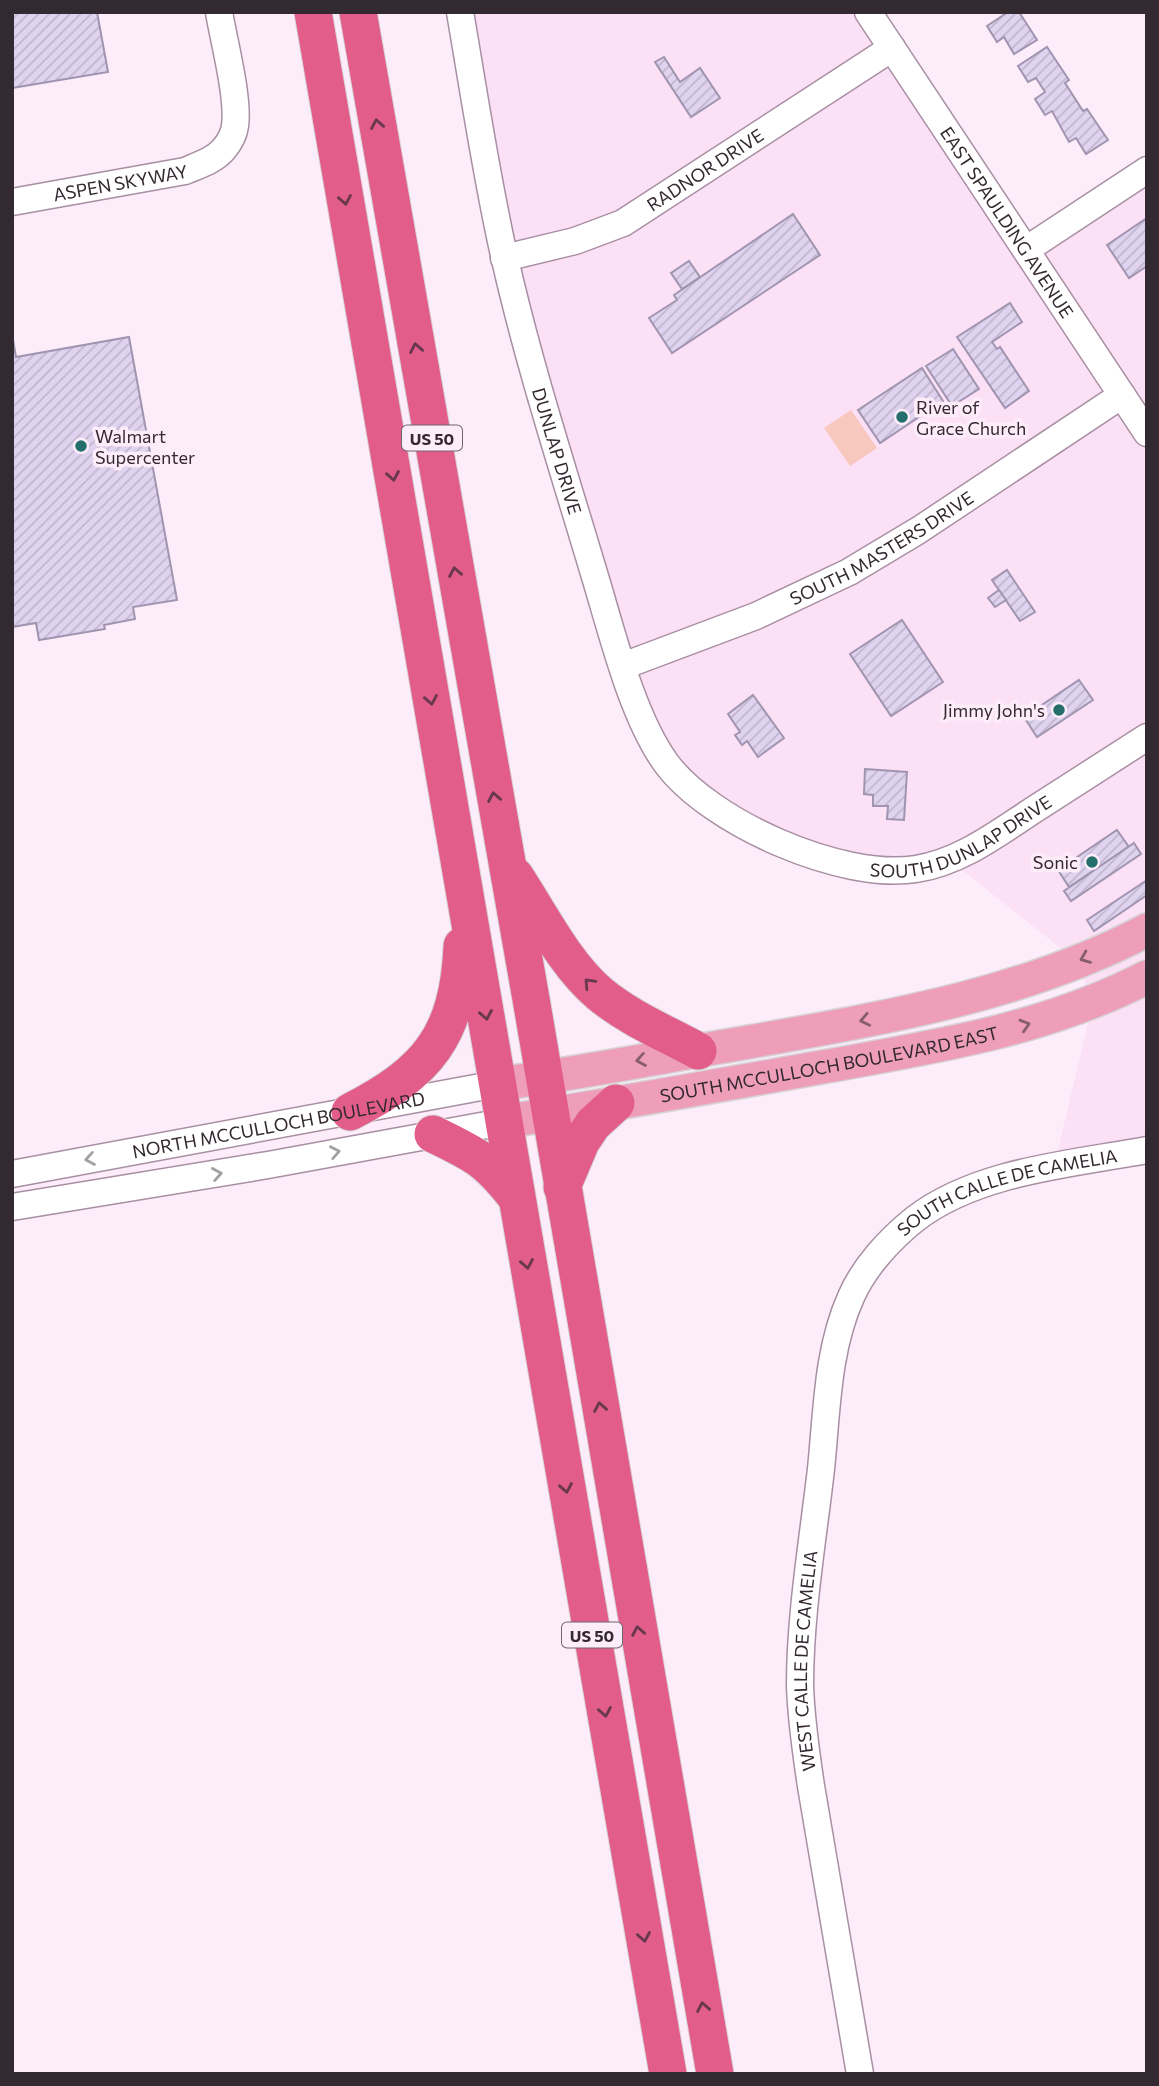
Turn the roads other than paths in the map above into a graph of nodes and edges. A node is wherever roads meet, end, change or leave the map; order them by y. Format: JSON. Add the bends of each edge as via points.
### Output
{"nodes":[{"id":1,"x":219,"y":12,"type":"edge"},
{"id":2,"x":313,"y":12,"type":"edge"},
{"id":3,"x":358,"y":12,"type":"edge"},
{"id":4,"x":460,"y":12,"type":"edge"},
{"id":5,"x":868,"y":12,"type":"edge"},
{"id":6,"x":892,"y":48,"type":"junction"},
{"id":7,"x":1147,"y":170,"type":"edge"},
{"id":8,"x":12,"y":202,"type":"edge"},
{"id":9,"x":1027,"y":249,"type":"junction"},
{"id":10,"x":504,"y":258,"type":"junction"},
{"id":11,"x":1122,"y":395,"type":"junction"},
{"id":12,"x":1147,"y":433,"type":"edge"},
{"id":13,"x":623,"y":666,"type":"junction"},
{"id":14,"x":1147,"y":737,"type":"edge"},
{"id":15,"x":761,"y":834,"type":"joint"},
{"id":16,"x":506,"y":864,"type":"junction"},
{"id":17,"x":465,"y":900,"type":"junction"},
{"id":18,"x":1147,"y":930,"type":"edge"},
{"id":19,"x":1147,"y":977,"type":"edge"},
{"id":20,"x":698,"y":1051,"type":"junction"},
{"id":21,"x":544,"y":1078,"type":"junction"},
{"id":22,"x":498,"y":1084,"type":"junction"},
{"id":23,"x":616,"y":1103,"type":"junction"},
{"id":24,"x":350,"y":1112,"type":"junction"},
{"id":25,"x":550,"y":1114,"type":"junction"},
{"id":26,"x":503,"y":1122,"type":"junction"},
{"id":27,"x":433,"y":1134,"type":"junction"},
{"id":28,"x":1147,"y":1150,"type":"edge"},
{"id":29,"x":12,"y":1174,"type":"edge"},
{"id":30,"x":562,"y":1187,"type":"junction"},
{"id":31,"x":516,"y":1197,"type":"junction"},
{"id":32,"x":12,"y":1208,"type":"edge"},
{"id":33,"x":879,"y":1255,"type":"joint"},
{"id":34,"x":668,"y":2074,"type":"edge"},
{"id":35,"x":715,"y":2074,"type":"edge"},
{"id":36,"x":860,"y":2074,"type":"edge"}],
"edges":[{"from":1,"to":8,"type":"street","name":"ASPEN SKYWAY","via":[[235,107],[235,127],[222,151],[185,171]]},
{"from":2,"to":17,"type":"highway","number":"US 50","one_way":true},
{"from":16,"to":3,"type":"highway","number":"US 50","one_way":true},
{"from":4,"to":10,"type":"street","name":"DUNLAP DRIVE"},
{"from":5,"to":6,"type":"street","name":"EAST SPAULDING AVENUE"},
{"from":6,"to":9,"type":"street","name":"EAST SPAULDING AVENUE"},
{"from":6,"to":10,"type":"street","name":"RADNOR DRIVE","via":[[623,223],[575,241]]},
{"from":7,"to":9,"type":"street"},
{"from":9,"to":11,"type":"street","name":"EAST SPAULDING AVENUE"},
{"from":10,"to":13,"type":"street","name":"DUNLAP DRIVE"},
{"from":11,"to":12,"type":"street","name":"EAST SPAULDING AVENUE"},
{"from":11,"to":13,"type":"street","name":"SOUTH MASTERS DRIVE","via":[[849,572],[756,616]]},
{"from":13,"to":15,"type":"street","name":"DUNLAP DRIVE","via":[[669,766],[708,804]]},
{"from":14,"to":15,"type":"street","name":"SOUTH DUNLAP DRIVE","via":[[982,843],[927,867],[864,867],[808,853]]},
{"from":20,"to":16,"type":"highway","one_way":true,"via":[[598,992],[574,967]]},
{"from":16,"to":21,"type":"highway","number":"US 50"},
{"from":17,"to":22,"type":"highway","number":"US 50","one_way":true},
{"from":17,"to":24,"type":"highway","via":[[461,972],[446,1028],[423,1064],[380,1097]]},
{"from":18,"to":20,"type":"main road","name":"SOUTH MCCULLOCH BOULEVARD EAST","one_way":true,"via":[[1057,969],[979,994]]},
{"from":23,"to":19,"type":"main road","name":"SOUTH MCCULLOCH BOULEVARD EAST","one_way":true,"via":[[997,1033],[1051,1017]]},
{"from":20,"to":21,"type":"main road","name":"SOUTH MCCULLOCH BOULEVARD EAST","one_way":true},
{"from":21,"to":22,"type":"main road","name":"NORTH MCCULLOCH BOULEVARD"},
{"from":21,"to":25,"type":"highway","number":"US 50"},
{"from":22,"to":24,"type":"street","name":"NORTH MCCULLOCH BOULEVARD"},
{"from":22,"to":26,"type":"highway","number":"US 50"},
{"from":23,"to":25,"type":"main road","name":"SOUTH MCCULLOCH BOULEVARD EAST"},
{"from":23,"to":30,"type":"highway","via":[[581,1142]]},
{"from":24,"to":29,"type":"street","name":"NORTH MCCULLOCH BOULEVARD","one_way":true},
{"from":25,"to":26,"type":"main road","name":"SOUTH MCCULLOCH BOULEVARD EAST"},
{"from":25,"to":30,"type":"highway","number":"US 50"},
{"from":26,"to":27,"type":"street","name":"NORTH MCCULLOCH BOULEVARD"},
{"from":26,"to":31,"type":"highway","number":"US 50"},
{"from":27,"to":31,"type":"highway","via":[[481,1158]]},
{"from":32,"to":27,"type":"street","name":"NORTH MCCULLOCH BOULEVARD","one_way":true},
{"from":28,"to":33,"type":"street","name":"SOUTH CALLE DE CAMELIA","via":[[1029,1172],[965,1191],[915,1219]]},
{"from":35,"to":30,"type":"highway","number":"US 50","one_way":true},
{"from":31,"to":34,"type":"highway","number":"US 50","one_way":true},
{"from":33,"to":36,"type":"street","name":"WEST CALLE DE CAMELIA","via":[[852,1294],[835,1347],[800,1675],[811,1786]]}]}
